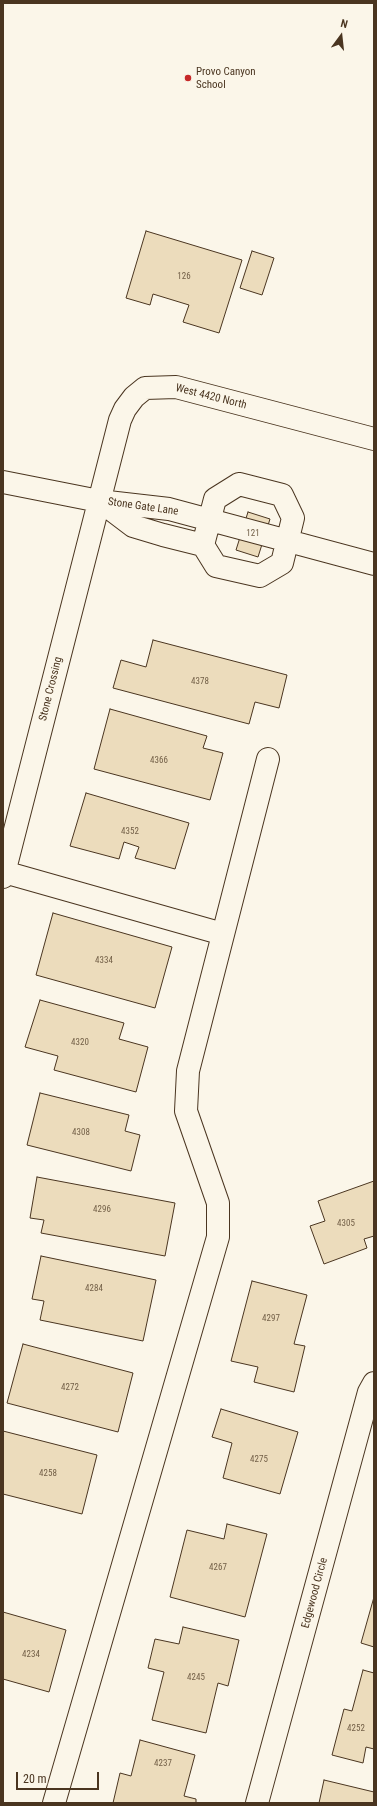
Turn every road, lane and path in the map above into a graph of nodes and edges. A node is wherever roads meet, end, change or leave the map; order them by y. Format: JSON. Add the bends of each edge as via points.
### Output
{"nodes":[{"id":1,"x":374,"y":439,"type":"edge"},
{"id":2,"x":3,"y":482,"type":"edge"},
{"id":3,"x":99,"y":501,"type":"junction"},
{"id":4,"x":210,"y":520,"type":"junction"},
{"id":5,"x":288,"y":541,"type":"junction"},
{"id":6,"x":203,"y":545,"type":"junction"},
{"id":7,"x":374,"y":564,"type":"edge"},
{"id":8,"x":268,"y":759,"type":"dead end"},
{"id":9,"x":4,"y":874,"type":"edge"},
{"id":10,"x":223,"y":934,"type":"junction"},
{"id":11,"x":374,"y":1383,"type":"edge"},
{"id":12,"x":54,"y":1803,"type":"edge"},
{"id":13,"x":257,"y":1803,"type":"edge"}],
"edges":[{"from":1,"to":3,"type":"street","name":"West 4420 North","via":[[176,387],[145,388],[125,409]]},
{"from":2,"to":3,"type":"street","name":"Stone Gate Lane"},
{"from":3,"to":4,"type":"street","name":"Stone Gate Lane","via":[[169,509]]},
{"from":3,"to":6,"type":"street","name":"Stone Gate Lane","via":[[133,526]]},
{"from":3,"to":9,"type":"street","name":"Stone Crossing"},
{"from":4,"to":5,"type":"street","name":"Stone Gate Lane"},
{"from":4,"to":5,"type":"street","via":[[216,499],[239,484],[282,495],[293,518]]},
{"from":4,"to":6,"type":"street"},
{"from":5,"to":6,"type":"street","via":[[282,563],[260,576],[216,566]]},
{"from":5,"to":7,"type":"street","name":"Stone Gate Lane"},
{"from":8,"to":10,"type":"street"},
{"from":9,"to":10,"type":"street"},
{"from":10,"to":12,"type":"street","via":[[188,1071],[186,1111],[218,1203],[218,1238]]},
{"from":11,"to":13,"type":"street","name":"Edgewood Circle","via":[[369,1392]]}]}
